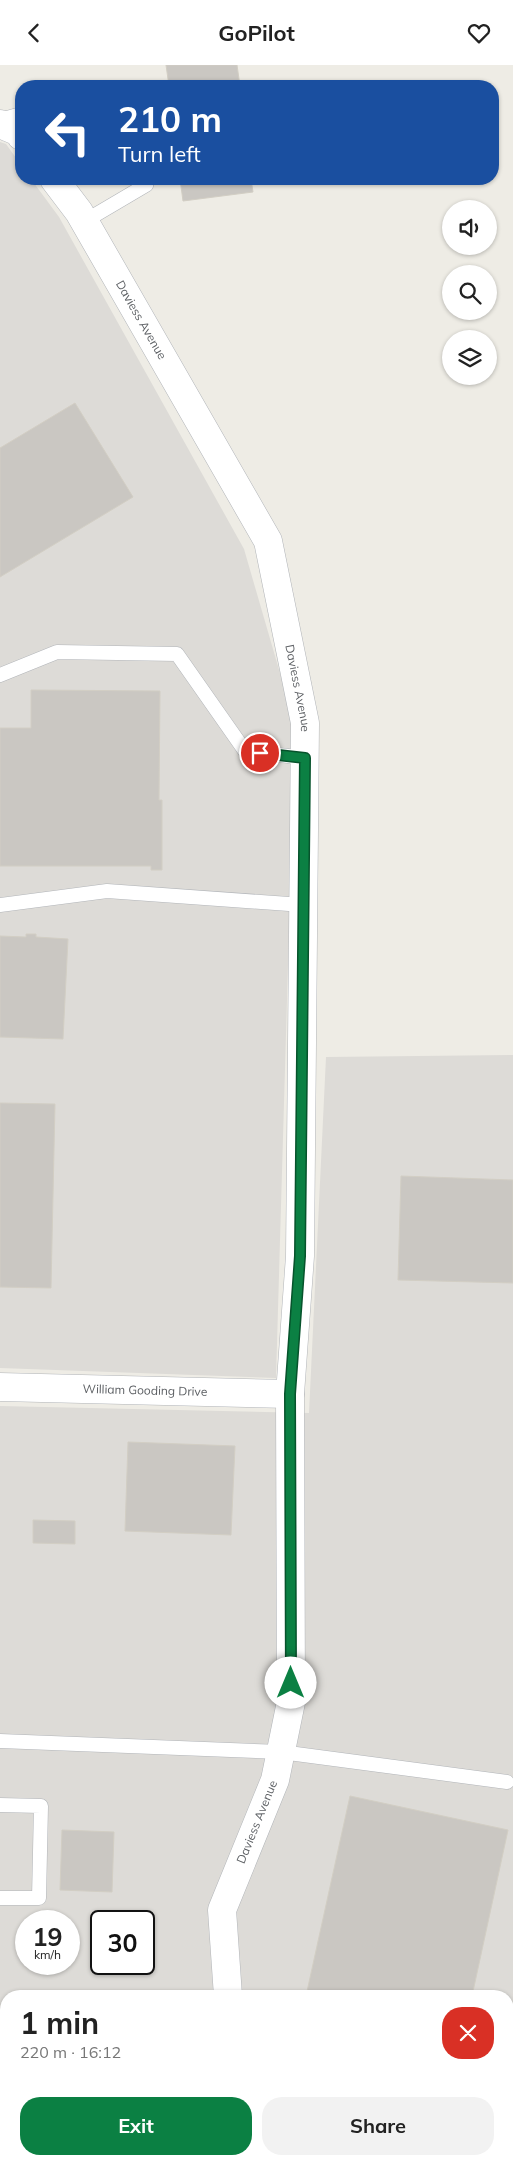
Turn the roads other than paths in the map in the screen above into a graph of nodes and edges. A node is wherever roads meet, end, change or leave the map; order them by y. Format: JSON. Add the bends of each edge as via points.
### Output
{"nodes":[{"id":1,"x":15,"y":116,"type":"edge"},
{"id":2,"x":0,"y":120,"type":"edge"},
{"id":3,"x":0,"y":124,"type":"edge"},
{"id":4,"x":15,"y":131,"type":"edge"},
{"id":5,"x":58,"y":185,"type":"edge"},
{"id":6,"x":146,"y":185,"type":"edge"},
{"id":7,"x":85,"y":221,"type":"junction"},
{"id":8,"x":0,"y":675,"type":"edge"},
{"id":9,"x":305,"y":758,"type":"junction"},
{"id":10,"x":0,"y":905,"type":"edge"},
{"id":11,"x":304,"y":905,"type":"junction"},
{"id":12,"x":0,"y":1387,"type":"edge"},
{"id":13,"x":290,"y":1394,"type":"junction"},
{"id":14,"x":0,"y":1741,"type":"edge"},
{"id":15,"x":281,"y":1751,"type":"junction"},
{"id":16,"x":507,"y":1781,"type":"dead end"},
{"id":17,"x":0,"y":1805,"type":"edge"},
{"id":18,"x":0,"y":1898,"type":"edge"},
{"id":19,"x":228,"y":1990,"type":"edge"}],
"edges":[{"from":1,"to":2,"type":"lane"},
{"from":3,"to":4,"type":"street"},
{"from":5,"to":7,"type":"street","name":"Daviess Avenue"},
{"from":6,"to":7,"type":"lane"},
{"from":7,"to":9,"type":"street","name":"Daviess Avenue","via":[[268,541],[306,723]]},
{"from":8,"to":9,"type":"lane","via":[[57,652],[177,654],[245,751]]},
{"from":9,"to":11,"type":"street","name":"Daviess Avenue"},
{"from":10,"to":11,"type":"lane","via":[[107,891]]},
{"from":11,"to":13,"type":"street","name":"Daviess Avenue","via":[[300,1256]]},
{"from":12,"to":13,"type":"street","name":"William Gooding Drive"},
{"from":13,"to":15,"type":"street","name":"Daviess Avenue","via":[[291,1702]]},
{"from":14,"to":15,"type":"lane"},
{"from":15,"to":16,"type":"lane"},
{"from":15,"to":19,"type":"street","name":"Daviess Avenue","via":[[275,1780],[222,1910]]},
{"from":17,"to":18,"type":"lane","via":[[41,1806],[39,1898]]}]}
